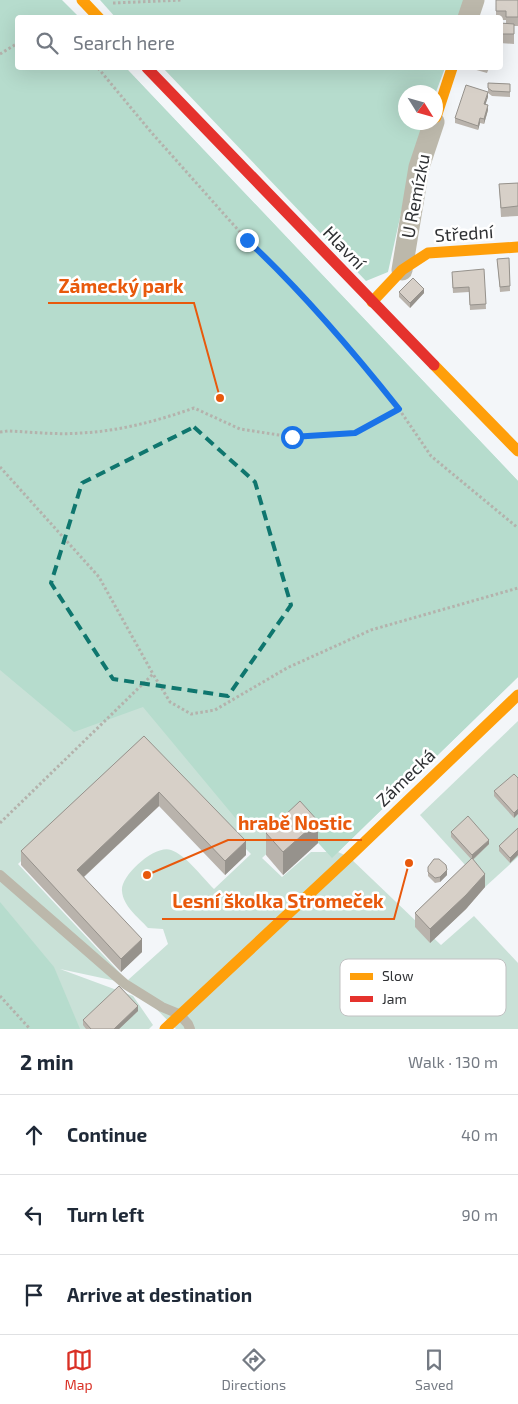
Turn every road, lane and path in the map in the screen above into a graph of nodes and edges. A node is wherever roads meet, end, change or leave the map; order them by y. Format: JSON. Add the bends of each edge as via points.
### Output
{"nodes":[{"id":1,"x":183,"y":0,"type":"edge"},
{"id":2,"x":474,"y":0,"type":"edge"},
{"id":3,"x":84,"y":2,"type":"edge"},
{"id":4,"x":96,"y":15,"type":"edge"},
{"id":5,"x":469,"y":15,"type":"edge"},
{"id":6,"x":15,"y":45,"type":"edge"},
{"id":7,"x":0,"y":54,"type":"edge"},
{"id":8,"x":100,"y":70,"type":"edge"},
{"id":9,"x":149,"y":70,"type":"edge"},
{"id":10,"x":451,"y":70,"type":"edge"},
{"id":11,"x":443,"y":96,"type":"edge"},
{"id":12,"x":431,"y":130,"type":"edge"},
{"id":13,"x":518,"y":247,"type":"edge"},
{"id":14,"x":402,"y":270,"type":"junction"},
{"id":15,"x":372,"y":302,"type":"junction"},
{"id":16,"x":399,"y":409,"type":"junction"},
{"id":17,"x":0,"y":432,"type":"edge"},
{"id":18,"x":518,"y":451,"type":"edge"},
{"id":19,"x":0,"y":467,"type":"edge"},
{"id":20,"x":518,"y":528,"type":"edge"},
{"id":21,"x":518,"y":588,"type":"edge"},
{"id":22,"x":152,"y":674,"type":"junction"},
{"id":23,"x":518,"y":695,"type":"edge"},
{"id":24,"x":0,"y":823,"type":"edge"},
{"id":25,"x":0,"y":876,"type":"edge"},
{"id":26,"x":0,"y":996,"type":"edge"},
{"id":27,"x":179,"y":1014,"type":"junction"},
{"id":28,"x":30,"y":1029,"type":"edge"},
{"id":29,"x":165,"y":1029,"type":"edge"},
{"id":30,"x":190,"y":1029,"type":"edge"}],
"edges":[{"from":1,"to":3,"type":"path"},
{"from":2,"to":5,"type":"street"},
{"from":3,"to":4,"type":"street"},
{"from":6,"to":7,"type":"path"},
{"from":8,"to":16,"type":"path","via":[[150,132],[247,240],[310,302]]},
{"from":9,"to":15,"type":"street","name":"Hlavní"},
{"from":10,"to":11,"type":"street"},
{"from":12,"to":14,"type":"street","name":"U Remízku","via":[[419,167]]},
{"from":13,"to":14,"type":"street","name":"Střední","via":[[428,253]]},
{"from":14,"to":15,"type":"street","name":"Střední"},
{"from":15,"to":18,"type":"street","name":"Hlavní"},
{"from":16,"to":17,"type":"path","via":[[355,433],[310,436],[292,437],[240,429],[194,408],[124,428],[90,432]]},
{"from":16,"to":20,"type":"path","via":[[431,456]]},
{"from":19,"to":22,"type":"path","via":[[99,577]]},
{"from":21,"to":22,"type":"path","via":[[372,630],[287,668],[215,710],[191,714],[170,702]]},
{"from":22,"to":24,"type":"path"},
{"from":23,"to":27,"type":"street","name":"Zámecká"},
{"from":25,"to":27,"type":"lane","via":[[125,984]]},
{"from":26,"to":28,"type":"path"},
{"from":27,"to":29,"type":"street","name":"Zámecká"},
{"from":27,"to":30,"type":"lane"}]}
